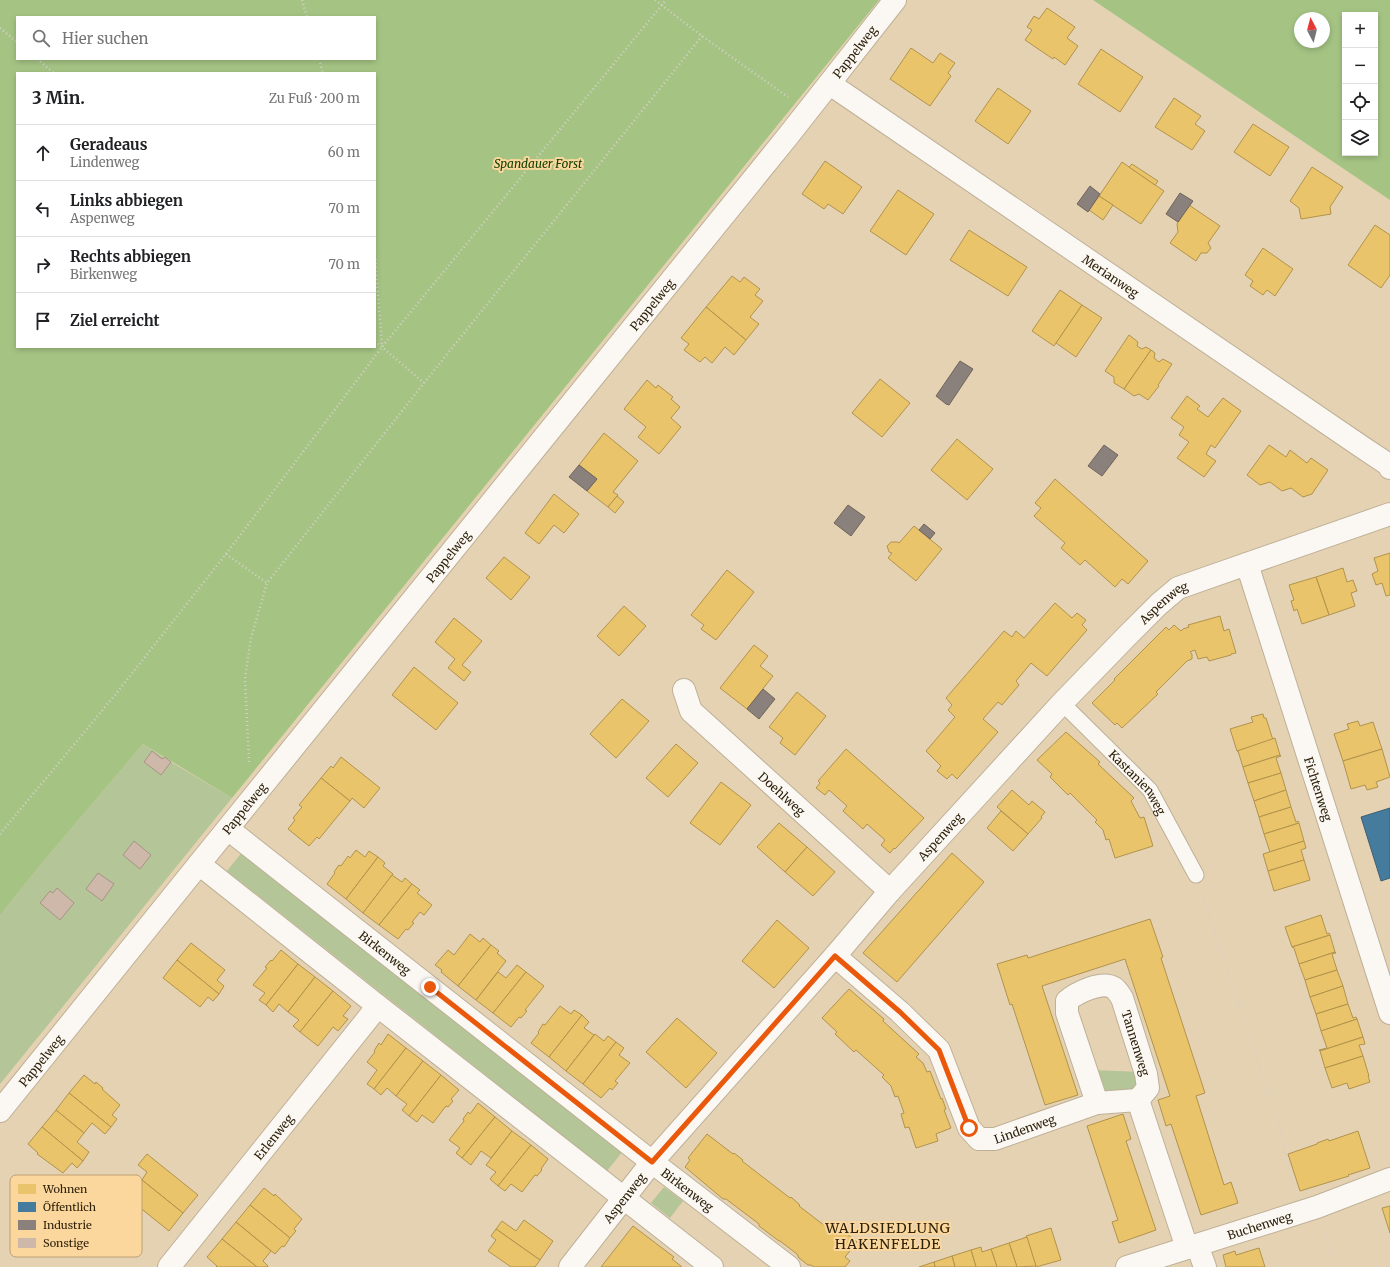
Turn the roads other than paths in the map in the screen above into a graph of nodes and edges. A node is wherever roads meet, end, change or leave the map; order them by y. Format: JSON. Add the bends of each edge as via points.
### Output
{"nodes":[{"id":1,"x":895,"y":0,"type":"edge"},
{"id":2,"x":830,"y":84,"type":"junction"},
{"id":3,"x":1390,"y":468,"type":"edge"},
{"id":4,"x":1390,"y":514,"type":"edge"},
{"id":5,"x":1247,"y":564,"type":"junction"},
{"id":6,"x":684,"y":690,"type":"dead end"},
{"id":7,"x":1062,"y":703,"type":"junction"},
{"id":8,"x":228,"y":829,"type":"junction"},
{"id":9,"x":199,"y":864,"type":"junction"},
{"id":10,"x":1196,"y":875,"type":"road end"},
{"id":11,"x":890,"y":891,"type":"junction"},
{"id":12,"x":835,"y":956,"type":"junction"},
{"id":13,"x":378,"y":1006,"type":"junction"},
{"id":14,"x":1390,"y":1013,"type":"edge"},
{"id":15,"x":1138,"y":1100,"type":"junction"},
{"id":16,"x":1097,"y":1103,"type":"junction"},
{"id":17,"x":0,"y":1111,"type":"edge"},
{"id":18,"x":652,"y":1162,"type":"junction"},
{"id":19,"x":1390,"y":1179,"type":"edge"},
{"id":20,"x":623,"y":1199,"type":"junction"},
{"id":21,"x":1192,"y":1246,"type":"junction"},
{"id":22,"x":169,"y":1267,"type":"edge"},
{"id":23,"x":570,"y":1267,"type":"edge"},
{"id":24,"x":712,"y":1267,"type":"edge"},
{"id":25,"x":789,"y":1267,"type":"edge"},
{"id":26,"x":1127,"y":1267,"type":"edge"},
{"id":27,"x":1205,"y":1267,"type":"edge"}],
"edges":[{"from":1,"to":2,"type":"street","name":"Pappelweg"},
{"from":2,"to":3,"type":"street","name":"Merianweg"},
{"from":2,"to":8,"type":"street","name":"Pappelweg"},
{"from":4,"to":5,"type":"street","name":"Aspenweg"},
{"from":5,"to":7,"type":"street","name":"Aspenweg","via":[[1178,588],[1159,604]]},
{"from":5,"to":14,"type":"street","name":"Fichtenweg"},
{"from":6,"to":11,"type":"street","name":"Doehlweg","via":[[691,711]]},
{"from":7,"to":10,"type":"lane","name":"Kastanienweg","via":[[1150,790]]},
{"from":7,"to":11,"type":"street","name":"Aspenweg"},
{"from":8,"to":9,"type":"street","name":"Pappelweg"},
{"from":8,"to":18,"type":"street","name":"Birkenweg"},
{"from":9,"to":13,"type":"street"},
{"from":9,"to":17,"type":"street","name":"Pappelweg"},
{"from":11,"to":12,"type":"street","name":"Aspenweg"},
{"from":12,"to":16,"type":"street","name":"Lindenweg","via":[[900,1012],[939,1050],[969,1128],[979,1139],[995,1139]]},
{"from":12,"to":18,"type":"street","name":"Aspenweg"},
{"from":13,"to":20,"type":"street"},
{"from":13,"to":22,"type":"street","name":"Erlenweg"},
{"from":15,"to":16,"type":"street","name":"Lindenweg"},
{"from":15,"to":16,"type":"street","name":"Tannenweg","via":[[1148,1088],[1146,1074],[1122,998],[1114,988],[1101,985],[1075,994],[1067,1001],[1067,1013]]},
{"from":15,"to":21,"type":"street"},
{"from":18,"to":20,"type":"street","name":"Aspenweg"},
{"from":18,"to":25,"type":"street","name":"Birkenweg"},
{"from":19,"to":21,"type":"street","name":"Buchenweg","via":[[1308,1210]]},
{"from":20,"to":23,"type":"street","name":"Aspenweg"},
{"from":20,"to":24,"type":"street"},
{"from":21,"to":26,"type":"street","name":"Buchenweg"},
{"from":21,"to":27,"type":"street"}]}
